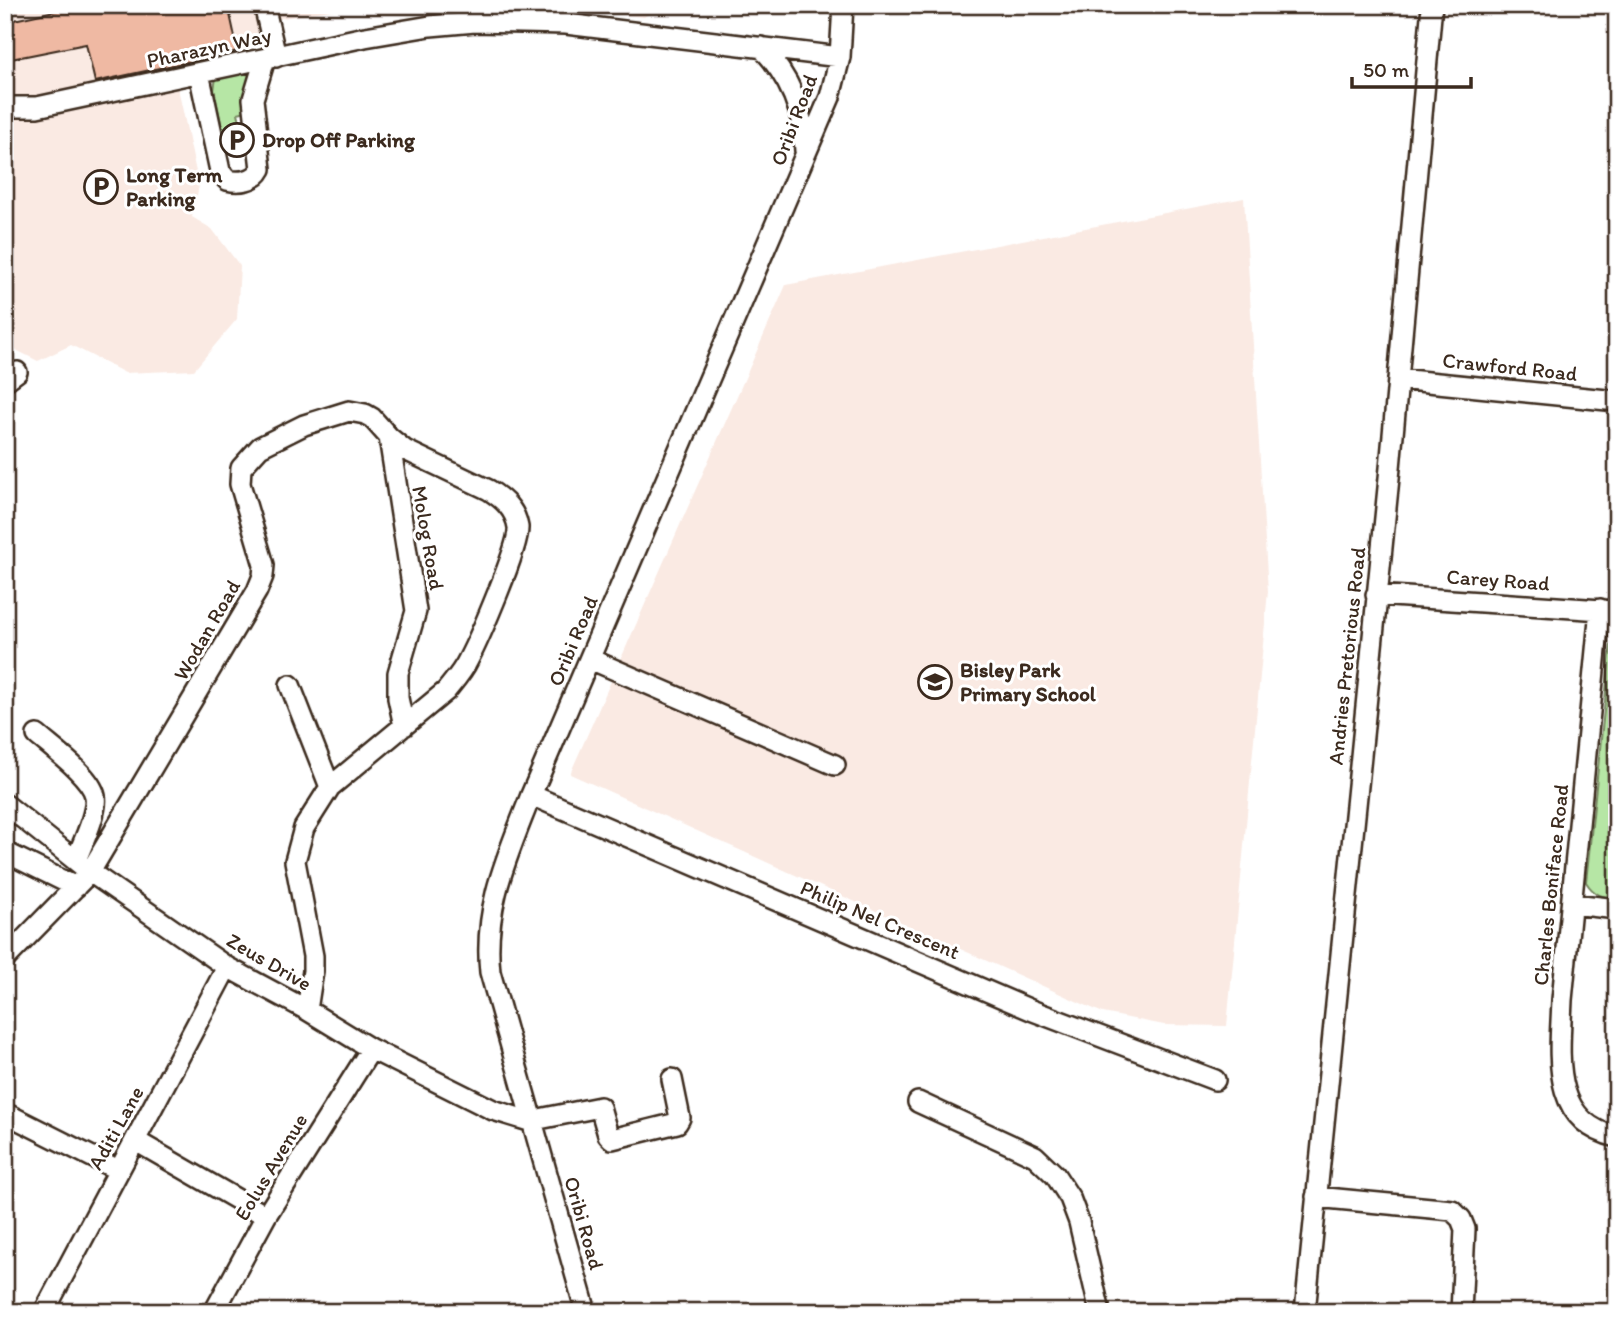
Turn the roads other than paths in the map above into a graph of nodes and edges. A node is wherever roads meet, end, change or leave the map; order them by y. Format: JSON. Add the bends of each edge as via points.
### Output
{"nodes":[{"id":1,"x":264,"y":5,"type":"edge"},
{"id":2,"x":843,"y":5,"type":"edge"},
{"id":3,"x":1432,"y":5,"type":"edge"},
{"id":4,"x":761,"y":47,"type":"junction"},
{"id":5,"x":840,"y":57,"type":"junction"},
{"id":6,"x":270,"y":58,"type":"junction"},
{"id":7,"x":198,"y":73,"type":"junction"},
{"id":8,"x":5,"y":107,"type":"edge"},
{"id":9,"x":805,"y":159,"type":"junction"},
{"id":10,"x":1398,"y":379,"type":"junction"},
{"id":11,"x":1617,"y":401,"type":"edge"},
{"id":12,"x":388,"y":438,"type":"junction"},
{"id":13,"x":1376,"y":595,"type":"junction"},
{"id":14,"x":1608,"y":610,"type":"edge"},
{"id":15,"x":590,"y":659,"type":"junction"},
{"id":16,"x":289,"y":685,"type":"dead end"},
{"id":17,"x":404,"y":726,"type":"junction"},
{"id":18,"x":37,"y":736,"type":"dead end"},
{"id":19,"x":835,"y":765,"type":"dead end"},
{"id":20,"x":330,"y":787,"type":"junction"},
{"id":21,"x":531,"y":795,"type":"junction"},
{"id":22,"x":5,"y":804,"type":"edge"},
{"id":23,"x":5,"y":852,"type":"edge"},
{"id":24,"x":83,"y":866,"type":"junction"},
{"id":25,"x":76,"y":887,"type":"junction"},
{"id":26,"x":1573,"y":904,"type":"junction"},
{"id":27,"x":1617,"y":909,"type":"edge"},
{"id":28,"x":5,"y":959,"type":"edge"},
{"id":29,"x":226,"y":967,"type":"junction"},
{"id":30,"x":307,"y":1010,"type":"junction"},
{"id":31,"x":371,"y":1049,"type":"junction"},
{"id":32,"x":672,"y":1079,"type":"dead end"},
{"id":33,"x":1215,"y":1080,"type":"dead end"},
{"id":34,"x":918,"y":1102,"type":"dead end"},
{"id":35,"x":5,"y":1113,"type":"edge"},
{"id":36,"x":532,"y":1122,"type":"junction"},
{"id":37,"x":1617,"y":1137,"type":"edge"},
{"id":38,"x":136,"y":1141,"type":"junction"},
{"id":39,"x":118,"y":1170,"type":"junction"},
{"id":40,"x":1316,"y":1197,"type":"junction"},
{"id":41,"x":266,"y":1216,"type":"junction"},
{"id":42,"x":44,"y":1312,"type":"edge"},
{"id":43,"x":214,"y":1312,"type":"edge"},
{"id":44,"x":586,"y":1312,"type":"edge"},
{"id":45,"x":1100,"y":1312,"type":"edge"},
{"id":46,"x":1305,"y":1312,"type":"edge"},
{"id":47,"x":1461,"y":1312,"type":"edge"}],
"edges":[{"from":1,"to":6,"type":"street"},
{"from":2,"to":5,"type":"street","name":"Oribi Road"},
{"from":3,"to":10,"type":"street","name":"Andries Pretorious Road"},
{"from":4,"to":5,"type":"street","name":"Pharazyn Way"},
{"from":4,"to":6,"type":"street","name":"Pharazyn Way","via":[[566,24],[475,22],[391,33]]},
{"from":4,"to":9,"type":"street","via":[[777,63],[793,91]]},
{"from":5,"to":9,"type":"street","name":"Oribi Road","via":[[830,97]]},
{"from":6,"to":7,"type":"street","name":"Pharazyn Way"},
{"from":6,"to":7,"type":"street","via":[[253,99],[261,170],[248,180],[228,180],[220,171]]},
{"from":7,"to":8,"type":"street","name":"Pharazyn Way","via":[[37,107]]},
{"from":9,"to":15,"type":"street","name":"Oribi Road"},
{"from":10,"to":11,"type":"street","name":"Crawford Road"},
{"from":10,"to":13,"type":"street","name":"Andries Pretorious Road"},
{"from":12,"to":17,"type":"street","name":"Molog Road","via":[[416,604],[398,673]]},
{"from":12,"to":17,"type":"street","name":"Wodan Road","via":[[501,498],[513,512],[518,528],[513,553],[468,661],[446,691]]},
{"from":12,"to":24,"type":"street","name":"Wodan Road","via":[[365,414],[349,411],[304,425],[260,447],[241,468],[240,484],[262,555],[263,576]]},
{"from":13,"to":14,"type":"street","name":"Carey Road"},
{"from":13,"to":40,"type":"street","name":"Andries Pretorious Road"},
{"from":14,"to":26,"type":"street","name":"Charles Boniface Road"},
{"from":15,"to":19,"type":"street"},
{"from":15,"to":21,"type":"street","name":"Oribi Road"},
{"from":16,"to":20,"type":"street"},
{"from":17,"to":20,"type":"street","name":"Wodan Road"},
{"from":18,"to":24,"type":"street","via":[[88,782],[95,795]]},
{"from":20,"to":30,"type":"street","name":"Wodan Road","via":[[304,828],[295,861],[313,956]]},
{"from":21,"to":33,"type":"street","name":"Philip Nel Crescent","via":[[1031,1010]]},
{"from":21,"to":36,"type":"street","name":"Oribi Road","via":[[498,880],[487,951]]},
{"from":22,"to":24,"type":"street","name":"Zeus Drive"},
{"from":23,"to":25,"type":"street"},
{"from":24,"to":25,"type":"street"},
{"from":24,"to":29,"type":"street","name":"Zeus Drive"},
{"from":25,"to":28,"type":"street"},
{"from":26,"to":27,"type":"street"},
{"from":26,"to":37,"type":"street","name":"Charles Boniface Road","via":[[1559,1065],[1574,1112],[1594,1130]]},
{"from":29,"to":30,"type":"street","name":"Zeus Drive"},
{"from":29,"to":38,"type":"street","name":"Aditi Lane"},
{"from":30,"to":31,"type":"street","name":"Zeus Drive"},
{"from":31,"to":36,"type":"street","name":"Zeus Drive","via":[[493,1110]]},
{"from":31,"to":41,"type":"street","name":"Eolus Avenue"},
{"from":32,"to":36,"type":"street","via":[[680,1118],[677,1123],[612,1139],[600,1107]]},
{"from":34,"to":45,"type":"street","via":[[1035,1156],[1055,1175],[1079,1222]]},
{"from":35,"to":39,"type":"street"},
{"from":36,"to":44,"type":"street","name":"Oribi Road"},
{"from":38,"to":39,"type":"street","name":"Aditi Lane"},
{"from":38,"to":41,"type":"street"},
{"from":39,"to":42,"type":"street","name":"Aditi Lane"},
{"from":40,"to":46,"type":"street","name":"Andries Pretorious Road"},
{"from":40,"to":47,"type":"street","via":[[1452,1210],[1465,1229]]},
{"from":41,"to":43,"type":"street","name":"Eolus Avenue"}]}
